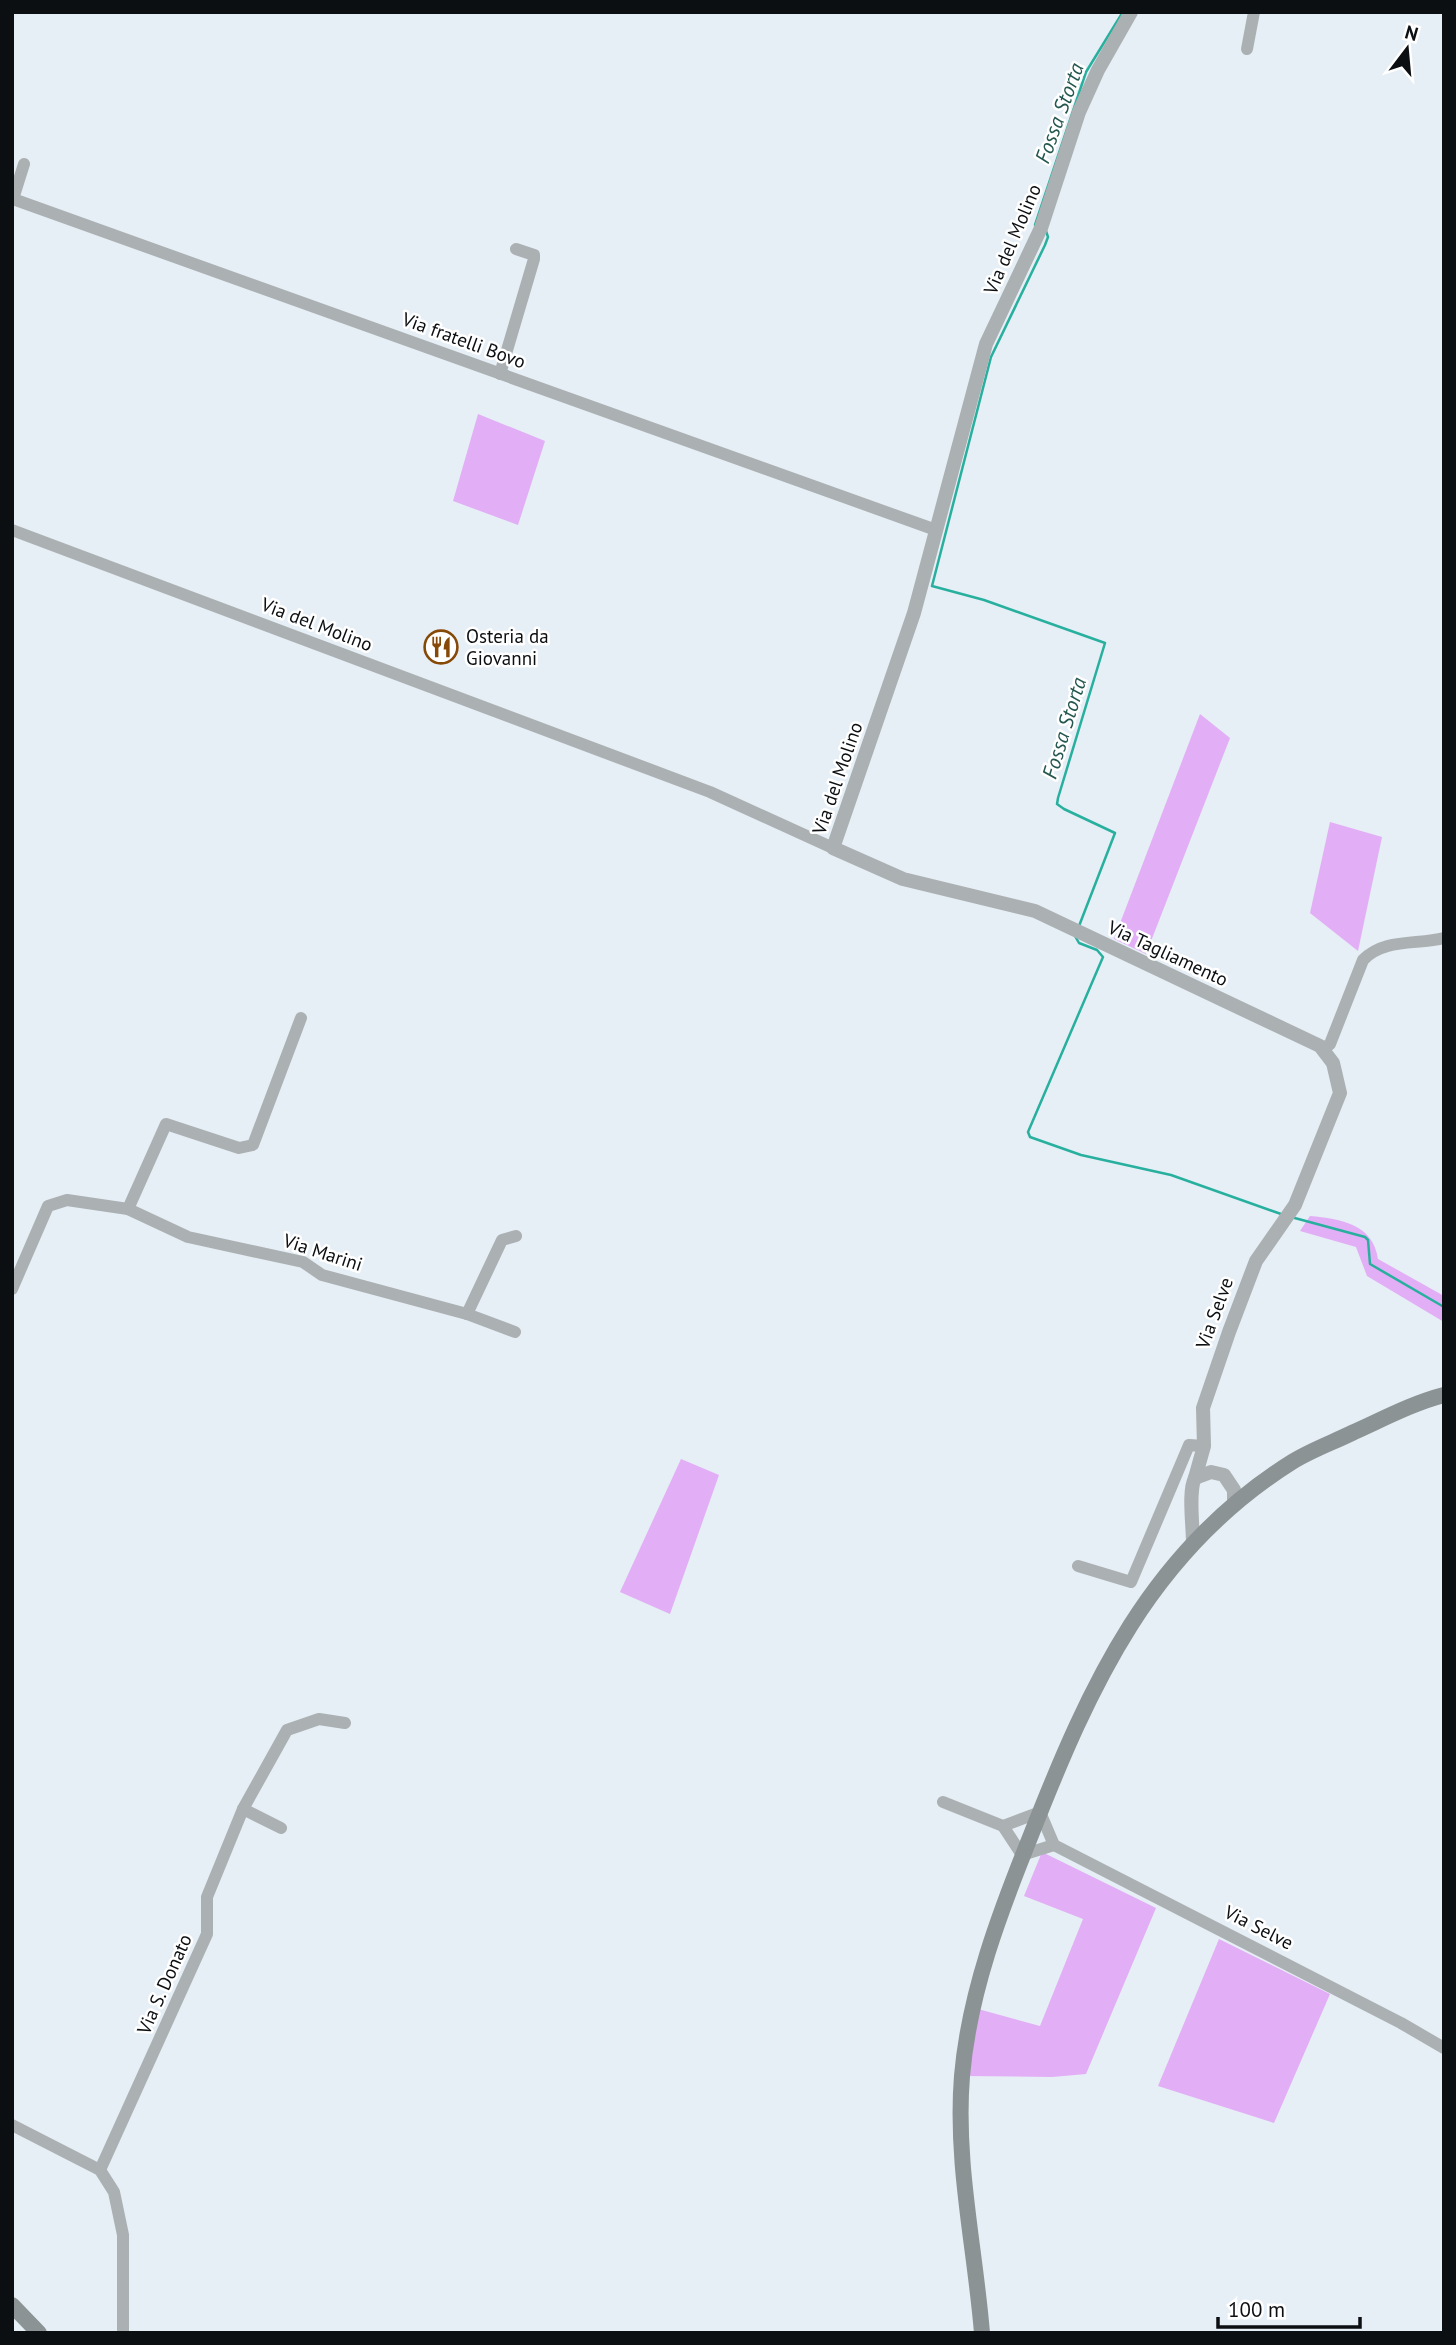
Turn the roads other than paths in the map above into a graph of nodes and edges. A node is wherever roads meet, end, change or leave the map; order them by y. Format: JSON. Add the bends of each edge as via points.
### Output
{"nodes":[{"id":1,"x":1131,"y":12,"type":"edge"},
{"id":2,"x":1254,"y":12,"type":"edge"},
{"id":3,"x":1247,"y":50,"type":"dead end"},
{"id":4,"x":24,"y":164,"type":"dead end"},
{"id":5,"x":516,"y":249,"type":"dead end"},
{"id":6,"x":500,"y":374,"type":"junction"},
{"id":7,"x":12,"y":530,"type":"edge"},
{"id":8,"x":936,"y":530,"type":"junction"},
{"id":9,"x":833,"y":849,"type":"junction"},
{"id":10,"x":1444,"y":938,"type":"edge"},
{"id":11,"x":300,"y":1018,"type":"dead end"},
{"id":12,"x":1323,"y":1049,"type":"junction"},
{"id":13,"x":128,"y":1209,"type":"junction"},
{"id":14,"x":516,"y":1236,"type":"dead end"},
{"id":15,"x":12,"y":1289,"type":"edge"},
{"id":16,"x":467,"y":1314,"type":"junction"},
{"id":17,"x":515,"y":1332,"type":"dead end"},
{"id":18,"x":1444,"y":1395,"type":"edge"},
{"id":19,"x":1204,"y":1446,"type":"junction"},
{"id":20,"x":1224,"y":1476,"type":"junction"},
{"id":21,"x":1195,"y":1478,"type":"junction"},
{"id":22,"x":1260,"y":1485,"type":"junction"},
{"id":23,"x":1234,"y":1505,"type":"junction"},
{"id":24,"x":1194,"y":1508,"type":"junction"},
{"id":25,"x":1221,"y":1517,"type":"junction"},
{"id":26,"x":1193,"y":1543,"type":"junction"},
{"id":27,"x":1077,"y":1566,"type":"dead end"},
{"id":28,"x":345,"y":1723,"type":"dead end"},
{"id":29,"x":943,"y":1802,"type":"dead end"},
{"id":30,"x":243,"y":1809,"type":"junction"},
{"id":31,"x":1040,"y":1812,"type":"junction"},
{"id":32,"x":1003,"y":1826,"type":"junction"},
{"id":33,"x":281,"y":1828,"type":"dead end"},
{"id":34,"x":1054,"y":1845,"type":"junction"},
{"id":35,"x":1023,"y":1855,"type":"junction"},
{"id":36,"x":1444,"y":2048,"type":"edge"},
{"id":37,"x":12,"y":2125,"type":"edge"},
{"id":38,"x":100,"y":2170,"type":"junction"},
{"id":39,"x":12,"y":2305,"type":"edge"},
{"id":40,"x":39,"y":2333,"type":"edge"},
{"id":41,"x":123,"y":2333,"type":"edge"},
{"id":42,"x":982,"y":2333,"type":"edge"}],
"edges":[{"from":1,"to":8,"type":"street","name":"Via del Molino","via":[[1079,112],[1041,228],[986,344]]},
{"from":2,"to":3,"type":"street"},
{"from":4,"to":6,"type":"street","name":"Via fratelli Bovo","via":[[13,199]]},
{"from":5,"to":6,"type":"street","via":[[534,259]]},
{"from":6,"to":8,"type":"street","name":"Via fratelli Bovo"},
{"from":7,"to":9,"type":"street","name":"Via del Molino","via":[[710,792]]},
{"from":8,"to":9,"type":"street","name":"Via del Molino","via":[[914,613]]},
{"from":9,"to":12,"type":"street","name":"Via Tagliamento","via":[[903,879],[1018,906]]},
{"from":10,"to":12,"type":"street","via":[[1396,944],[1369,954],[1330,1044]]},
{"from":11,"to":13,"type":"street","via":[[253,1145],[243,1149],[166,1124]]},
{"from":12,"to":19,"type":"street","name":"Via Selve","via":[[1340,1093],[1295,1205],[1256,1261],[1203,1408]]},
{"from":13,"to":15,"type":"street","name":"Via Marini","via":[[67,1200],[48,1206]]},
{"from":13,"to":16,"type":"street","name":"Via Marini","via":[[188,1237],[303,1262],[323,1275]]},
{"from":14,"to":16,"type":"street","via":[[502,1240]]},
{"from":16,"to":17,"type":"street","name":"Via Marini"},
{"from":18,"to":22,"type":"main road","via":[[1305,1456]]},
{"from":19,"to":20,"type":"street","name":"Via Selve"},
{"from":19,"to":21,"type":"street","name":"Via Selve"},
{"from":19,"to":27,"type":"street","via":[[1189,1445],[1131,1581]]},
{"from":20,"to":21,"type":"street"},
{"from":20,"to":22,"type":"street"},
{"from":20,"to":23,"type":"street","name":"Via Selve"},
{"from":21,"to":24,"type":"street","name":"Via Selve","via":[[1190,1491]]},
{"from":22,"to":23,"type":"main road"},
{"from":23,"to":25,"type":"main road"},
{"from":24,"to":25,"type":"street"},
{"from":24,"to":26,"type":"street","name":"Via Selve"},
{"from":25,"to":26,"type":"main road"},
{"from":26,"to":31,"type":"main road","via":[[1131,1621],[1093,1689]]},
{"from":28,"to":30,"type":"street","name":"Via S. Donato","via":[[319,1719],[287,1730]]},
{"from":29,"to":32,"type":"street"},
{"from":30,"to":33,"type":"street"},
{"from":30,"to":38,"type":"street","name":"Via S. Donato","via":[[206,1897],[208,1934]]},
{"from":31,"to":32,"type":"street"},
{"from":31,"to":34,"type":"street"},
{"from":31,"to":35,"type":"main road"},
{"from":32,"to":35,"type":"street"},
{"from":34,"to":35,"type":"street"},
{"from":34,"to":36,"type":"street","name":"Via Selve"},
{"from":35,"to":42,"type":"main road","via":[[979,1980],[962,2075],[962,2183]]},
{"from":37,"to":38,"type":"street"},
{"from":38,"to":41,"type":"street","via":[[114,2192],[123,2235]]},
{"from":39,"to":40,"type":"main road"}]}
